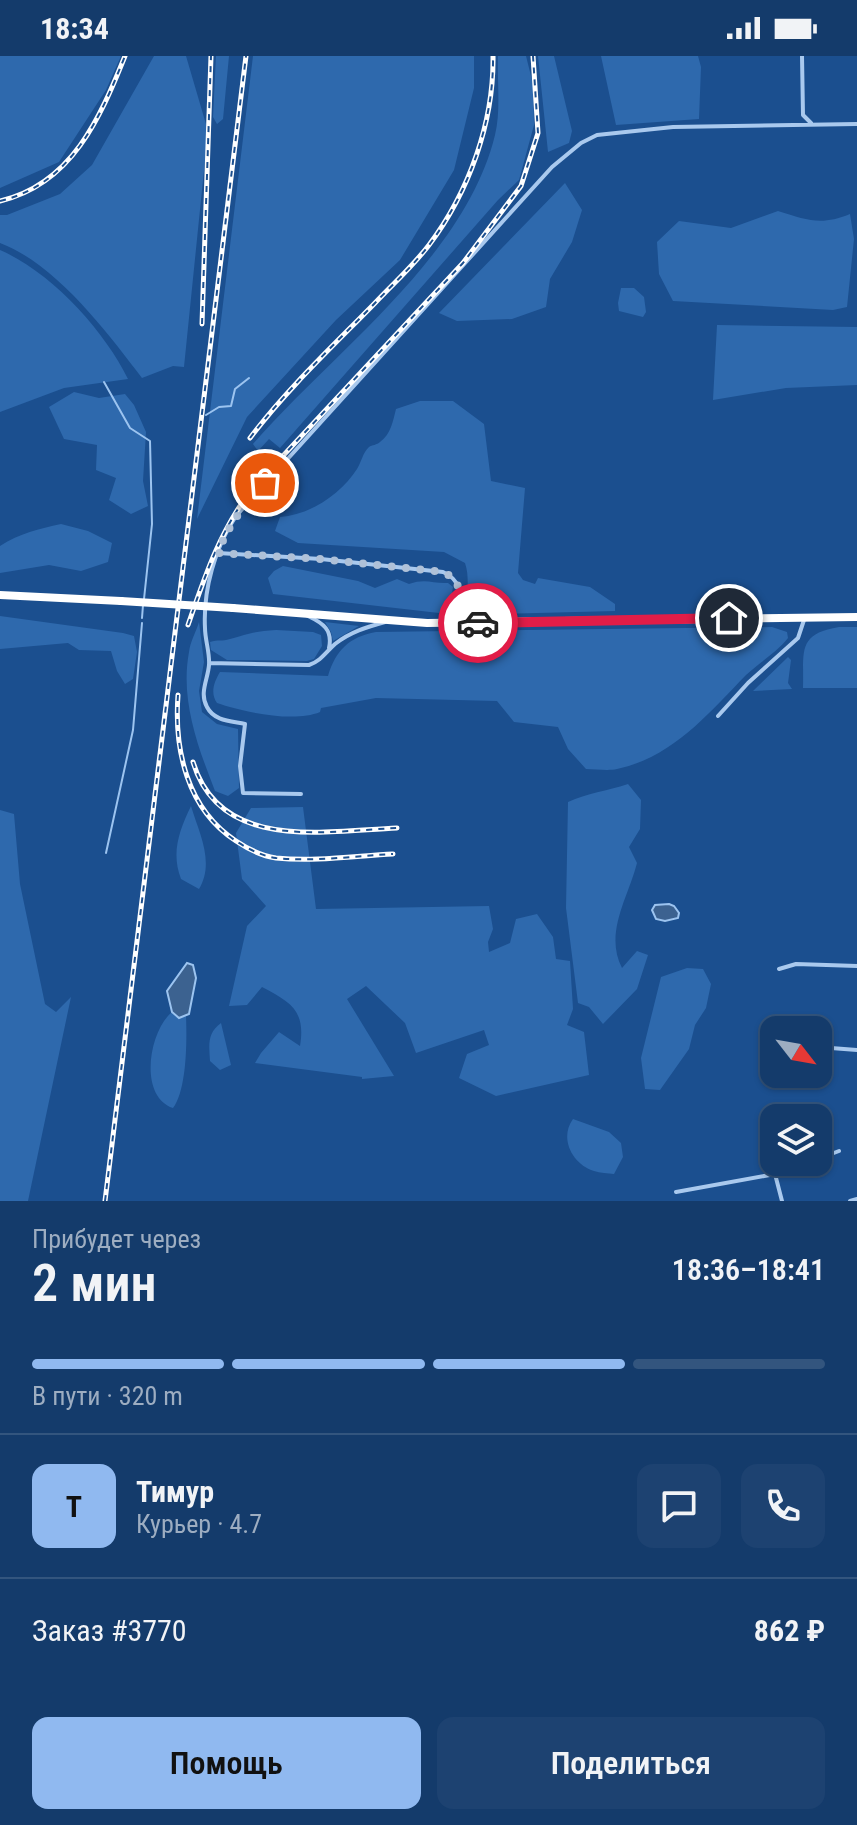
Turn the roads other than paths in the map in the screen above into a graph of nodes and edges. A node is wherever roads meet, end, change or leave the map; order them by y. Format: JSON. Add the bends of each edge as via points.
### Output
{"nodes":[{"id":1,"x":802,"y":56,"type":"edge"},
{"id":2,"x":811,"y":123,"type":"junction"},
{"id":3,"x":857,"y":124,"type":"edge"},
{"id":4,"x":218,"y":553,"type":"junction"},
{"id":5,"x":0,"y":595,"type":"edge"},
{"id":6,"x":302,"y":613,"type":"junction"},
{"id":7,"x":805,"y":617,"type":"junction"},
{"id":8,"x":857,"y":617,"type":"edge"},
{"id":9,"x":391,"y":621,"type":"junction"},
{"id":10,"x":459,"y":623,"type":"junction"},
{"id":11,"x":328,"y":651,"type":"junction"},
{"id":12,"x":209,"y":663,"type":"junction"},
{"id":13,"x":718,"y":716,"type":"dead end"},
{"id":14,"x":301,"y":794,"type":"dead end"},
{"id":15,"x":857,"y":966,"type":"edge"},
{"id":16,"x":779,"y":969,"type":"dead end"},
{"id":17,"x":832,"y":1048,"type":"edge"},
{"id":18,"x":857,"y":1050,"type":"edge"},
{"id":19,"x":839,"y":1151,"type":"dead end"},
{"id":20,"x":832,"y":1154,"type":"edge"},
{"id":21,"x":764,"y":1176,"type":"edge"},
{"id":22,"x":776,"y":1176,"type":"edge"},
{"id":23,"x":676,"y":1192,"type":"dead end"},
{"id":24,"x":857,"y":1199,"type":"edge"},
{"id":25,"x":782,"y":1201,"type":"edge"},
{"id":26,"x":850,"y":1201,"type":"edge"}],
"edges":[{"from":1,"to":2,"type":"street","via":[[803,115]]},
{"from":2,"to":3,"type":"street"},
{"from":2,"to":4,"type":"street","via":[[673,127],[597,135],[581,143],[552,167],[245,504],[227,528]]},
{"from":4,"to":10,"type":"street","via":[[443,572],[458,584]]},
{"from":4,"to":12,"type":"street","via":[[205,627]]},
{"from":5,"to":6,"type":"highway","bridge":true},
{"from":6,"to":9,"type":"highway"},
{"from":6,"to":11,"type":"street","via":[[326,628]]},
{"from":7,"to":8,"type":"highway"},
{"from":7,"to":10,"type":"highway"},
{"from":7,"to":13,"type":"street","via":[[798,638]]},
{"from":9,"to":10,"type":"highway"},
{"from":9,"to":11,"type":"street","via":[[355,632]]},
{"from":11,"to":12,"type":"street","via":[[317,663],[304,666]]},
{"from":12,"to":14,"type":"street","via":[[203,691],[207,707],[218,719],[245,724],[243,793]]},
{"from":15,"to":16,"type":"street","via":[[796,964]]},
{"from":17,"to":18,"type":"street"},
{"from":19,"to":20,"type":"street"},
{"from":21,"to":23,"type":"street"},
{"from":22,"to":25,"type":"street"},
{"from":24,"to":26,"type":"street"}]}
